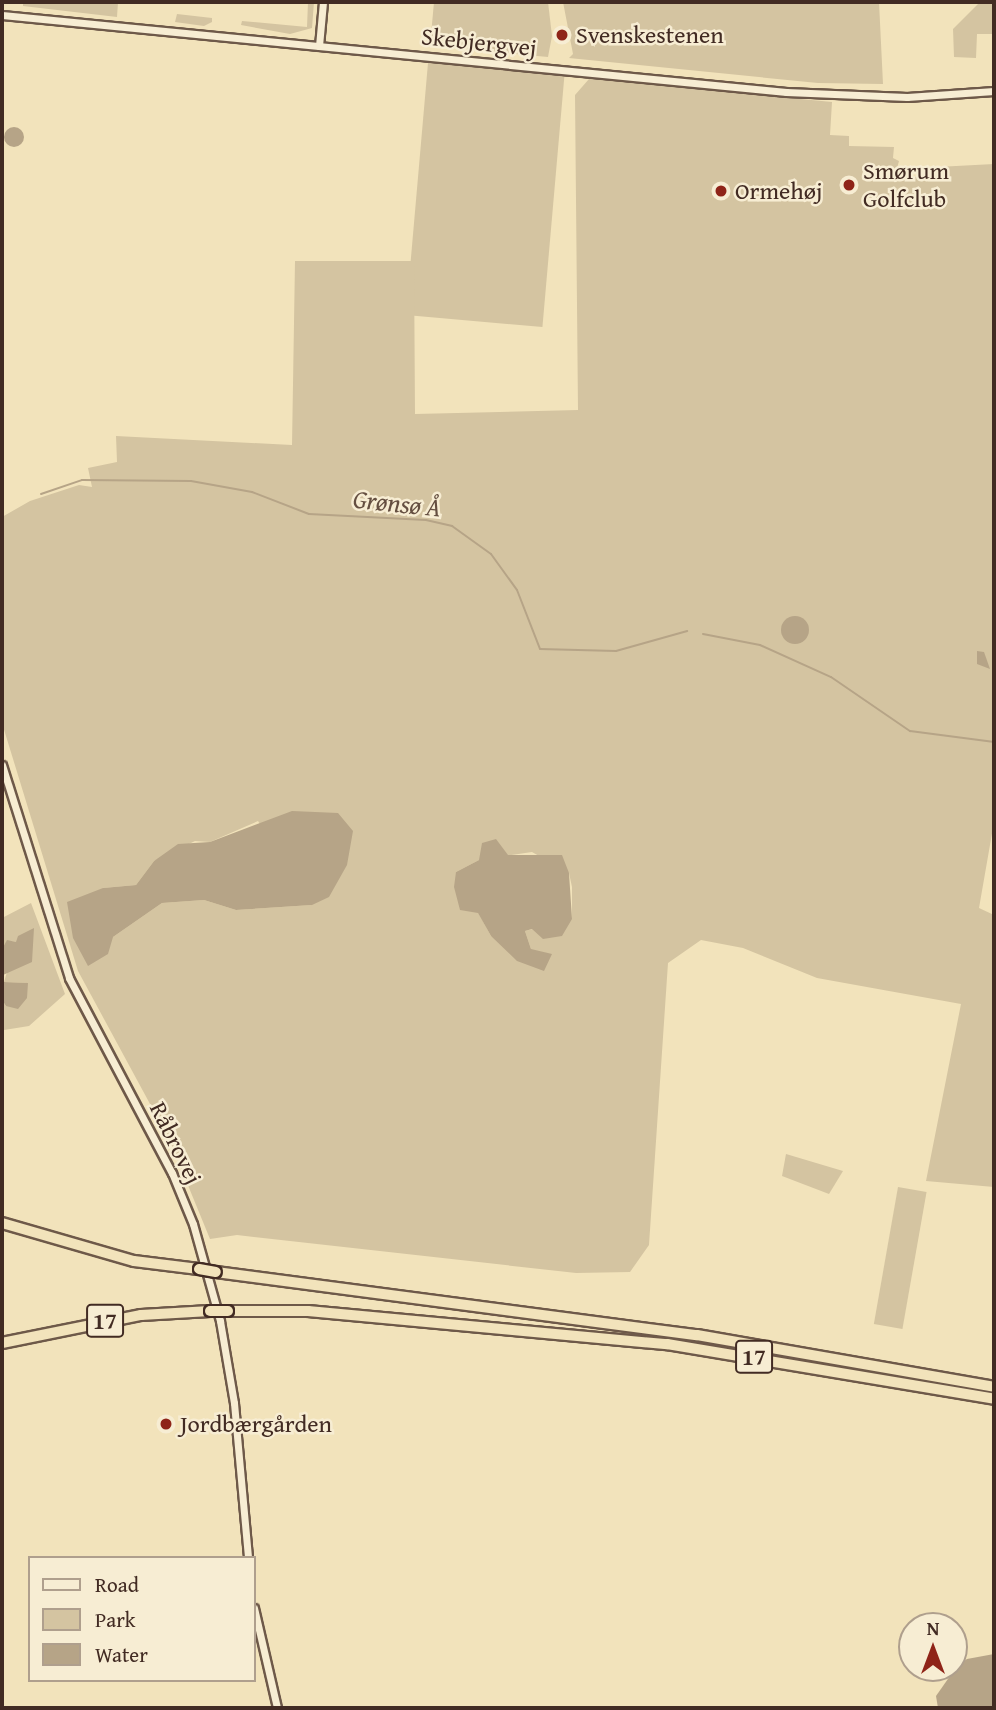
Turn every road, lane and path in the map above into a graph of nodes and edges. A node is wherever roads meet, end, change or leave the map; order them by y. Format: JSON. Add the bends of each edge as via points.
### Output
{"nodes":[{"id":1,"x":323,"y":2,"type":"edge"},
{"id":2,"x":2,"y":15,"type":"edge"},
{"id":3,"x":320,"y":46,"type":"junction"},
{"id":4,"x":994,"y":91,"type":"edge"},
{"id":5,"x":2,"y":765,"type":"edge"},
{"id":6,"x":2,"y":1223,"type":"edge"},
{"id":7,"x":2,"y":1343,"type":"edge"},
{"id":8,"x":994,"y":1387,"type":"edge"},
{"id":9,"x":994,"y":1399,"type":"edge"},
{"id":10,"x":248,"y":1556,"type":"edge"},
{"id":11,"x":256,"y":1617,"type":"edge"},
{"id":12,"x":277,"y":1708,"type":"edge"}],
"edges":[{"from":1,"to":3,"type":"street"},
{"from":2,"to":3,"type":"street","name":"Skebjergvej"},
{"from":3,"to":4,"type":"street","name":"Skebjergvej","via":[[842,96]]},
{"from":5,"to":10,"type":"street","name":"Råbrovej","via":[[69,978],[172,1173],[200,1248],[220,1321],[234,1404]]},
{"from":6,"to":8,"type":"highway","number":"17","bridge":true,"via":[[134,1261],[696,1335]]},
{"from":7,"to":9,"type":"highway","number":"17","bridge":true,"via":[[141,1315],[308,1311],[667,1344]]},
{"from":11,"to":12,"type":"street"}]}
